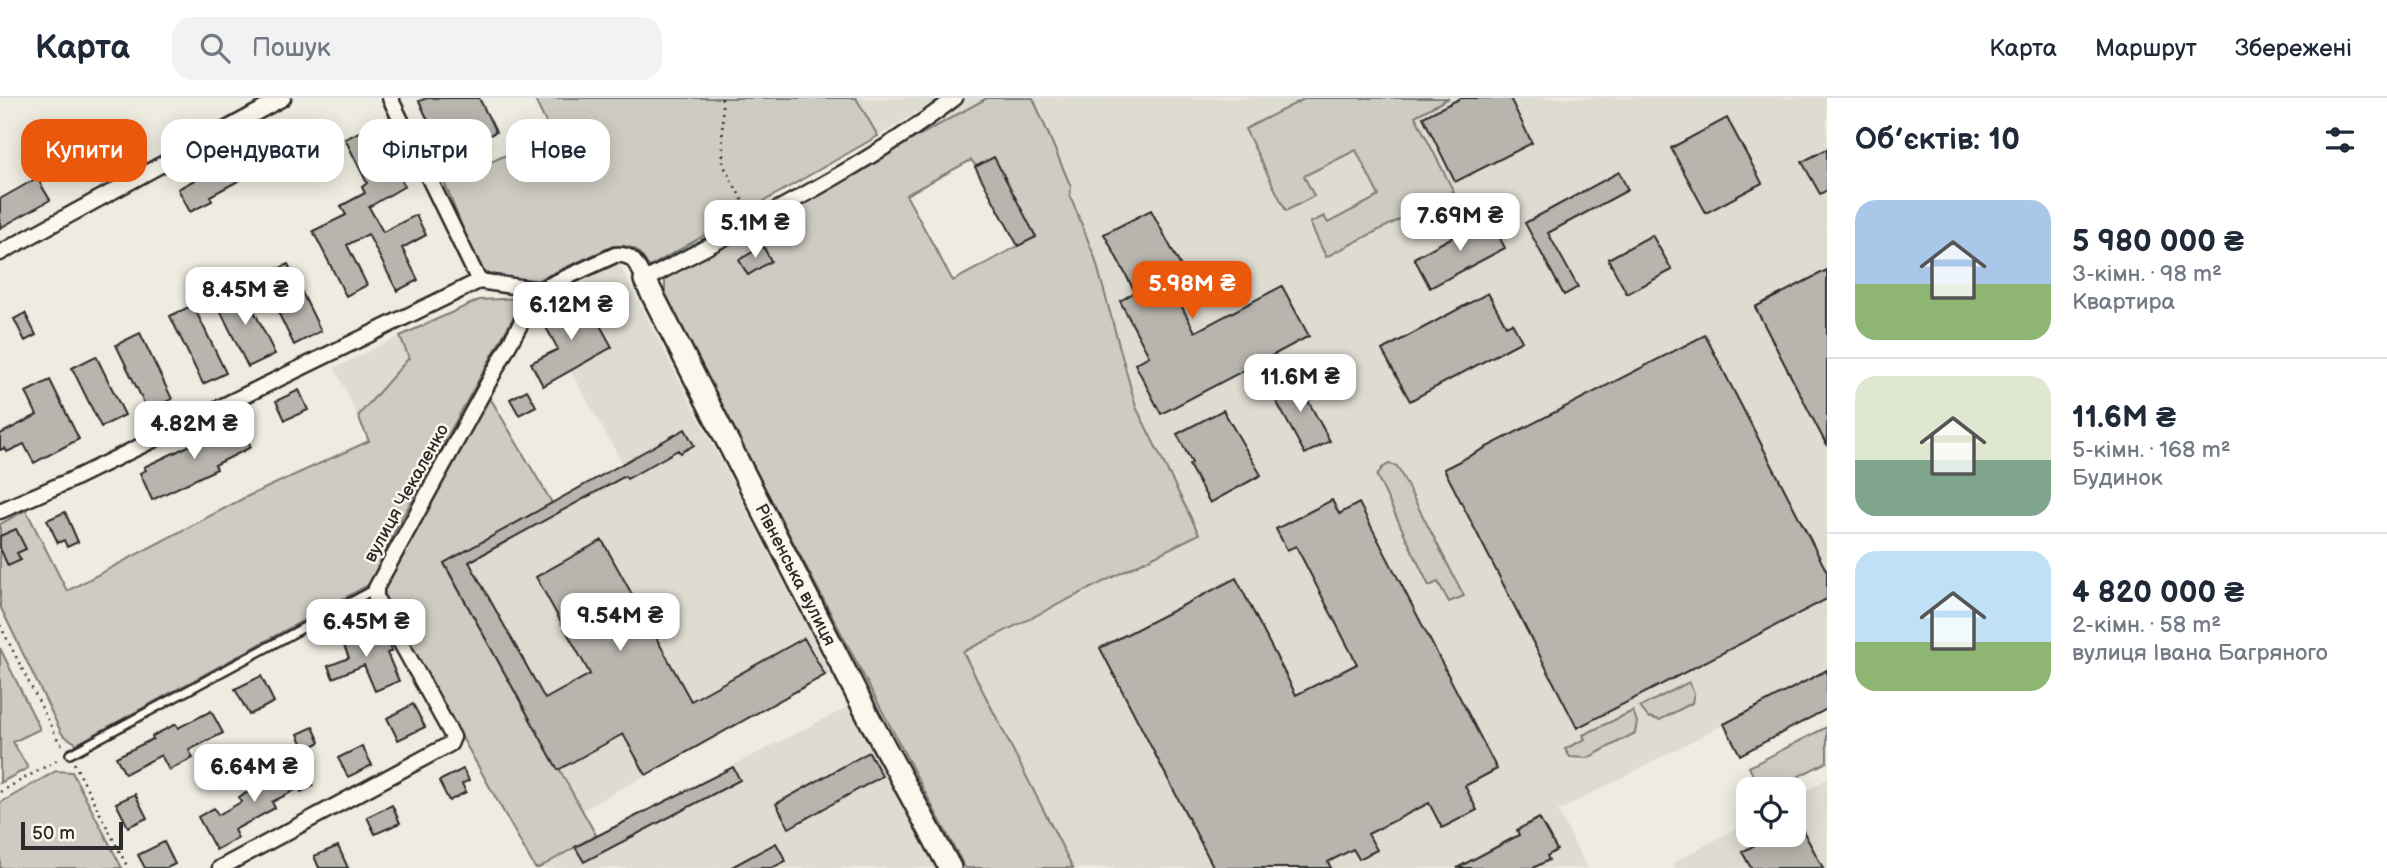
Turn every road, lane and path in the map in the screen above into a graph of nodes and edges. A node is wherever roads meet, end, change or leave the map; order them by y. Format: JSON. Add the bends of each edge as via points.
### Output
{"nodes":[{"id":1,"x":283,"y":98,"type":"edge"},
{"id":2,"x":390,"y":98,"type":"edge"},
{"id":3,"x":722,"y":98,"type":"edge"},
{"id":4,"x":955,"y":98,"type":"edge"},
{"id":5,"x":754,"y":220,"type":"junction"},
{"id":6,"x":0,"y":253,"type":"edge"},
{"id":7,"x":645,"y":280,"type":"junction"},
{"id":8,"x":479,"y":281,"type":"junction"},
{"id":9,"x":539,"y":290,"type":"junction"},
{"id":10,"x":0,"y":511,"type":"edge"},
{"id":11,"x":376,"y":589,"type":"junction"},
{"id":12,"x":69,"y":754,"type":"joint"},
{"id":13,"x":0,"y":792,"type":"edge"},
{"id":14,"x":220,"y":868,"type":"edge"},
{"id":15,"x":950,"y":868,"type":"edge"}],
"edges":[{"from":1,"to":6,"type":"street"},
{"from":2,"to":8,"type":"street"},
{"from":3,"to":5,"type":"path","via":[[723,164]]},
{"from":4,"to":5,"type":"street","via":[[857,163]]},
{"from":5,"to":7,"type":"street"},
{"from":7,"to":9,"type":"street","via":[[625,254]]},
{"from":7,"to":15,"type":"street","name":"Рівненська вулиця"},
{"from":8,"to":9,"type":"street"},
{"from":8,"to":10,"type":"street"},
{"from":9,"to":11,"type":"street","name":"вулиця Чекаленко"},
{"from":11,"to":12,"type":"lane"},
{"from":11,"to":14,"type":"street","name":"вулиця Чекаленко","via":[[376,598],[453,737],[450,744]]},
{"from":12,"to":13,"type":"path"}]}
